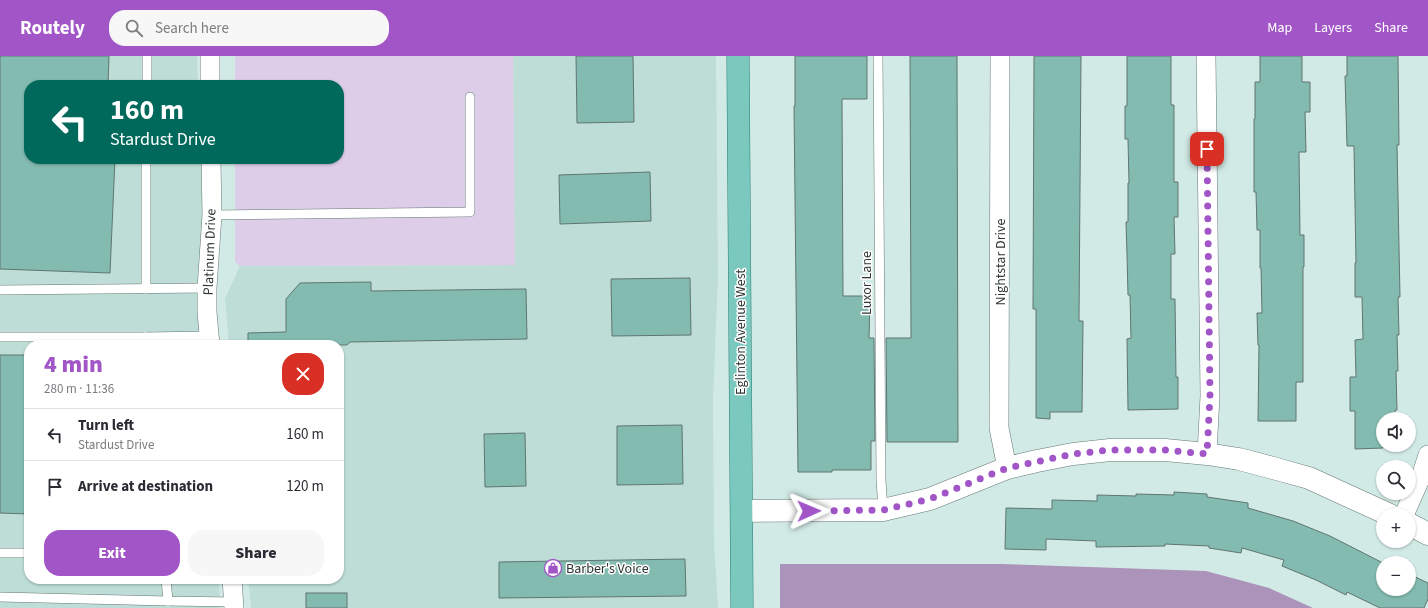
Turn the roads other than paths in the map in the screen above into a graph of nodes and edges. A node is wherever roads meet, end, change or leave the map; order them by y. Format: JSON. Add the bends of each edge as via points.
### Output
{"nodes":[{"id":1,"x":147,"y":56,"type":"edge"},
{"id":2,"x":210,"y":56,"type":"edge"},
{"id":3,"x":738,"y":56,"type":"edge"},
{"id":4,"x":878,"y":56,"type":"edge"},
{"id":5,"x":1000,"y":56,"type":"edge"},
{"id":6,"x":1206,"y":56,"type":"edge"},
{"id":7,"x":146,"y":80,"type":"edge"},
{"id":8,"x":210,"y":80,"type":"edge"},
{"id":9,"x":470,"y":97,"type":"dead end"},
{"id":10,"x":146,"y":164,"type":"edge"},
{"id":11,"x":211,"y":164,"type":"edge"},
{"id":12,"x":212,"y":215,"type":"junction"},
{"id":13,"x":207,"y":288,"type":"junction"},
{"id":14,"x":146,"y":289,"type":"junction"},
{"id":15,"x":0,"y":290,"type":"edge"},
{"id":16,"x":0,"y":337,"type":"edge"},
{"id":17,"x":109,"y":340,"type":"edge"},
{"id":18,"x":210,"y":340,"type":"edge"},
{"id":19,"x":1207,"y":454,"type":"junction"},
{"id":20,"x":1428,"y":455,"type":"edge"},
{"id":21,"x":1007,"y":468,"type":"junction"},
{"id":22,"x":1407,"y":508,"type":"edge"},
{"id":23,"x":1376,"y":509,"type":"edge"},
{"id":24,"x":883,"y":510,"type":"junction"},
{"id":25,"x":742,"y":511,"type":"junction"},
{"id":26,"x":1416,"y":528,"type":"edge"},
{"id":27,"x":1428,"y":534,"type":"edge"},
{"id":28,"x":0,"y":553,"type":"edge"},
{"id":29,"x":24,"y":553,"type":"edge"},
{"id":30,"x":166,"y":584,"type":"edge"},
{"id":31,"x":232,"y":584,"type":"edge"},
{"id":32,"x":0,"y":597,"type":"edge"},
{"id":33,"x":168,"y":601,"type":"junction"},
{"id":34,"x":124,"y":604,"type":"edge"},
{"id":35,"x":234,"y":605,"type":"edge"},
{"id":36,"x":742,"y":608,"type":"edge"}],
"edges":[{"from":1,"to":7,"type":"lane"},
{"from":2,"to":8,"type":"street"},
{"from":3,"to":25,"type":"main road","name":"Eglinton Avenue West"},
{"from":4,"to":24,"type":"lane","name":"Luxor Lane"},
{"from":5,"to":21,"type":"street","name":"Nightstar Drive","via":[[1000,428]]},
{"from":6,"to":19,"type":"street","via":[[1210,388]]},
{"from":9,"to":12,"type":"lane","via":[[470,212]]},
{"from":10,"to":14,"type":"lane"},
{"from":11,"to":12,"type":"street","name":"Platinum Drive"},
{"from":12,"to":13,"type":"street","name":"Platinum Drive"},
{"from":13,"to":14,"type":"lane"},
{"from":13,"to":18,"type":"street","name":"Platinum Drive"},
{"from":14,"to":15,"type":"lane"},
{"from":16,"to":17,"type":"lane"},
{"from":19,"to":21,"type":"street","via":[[1165,450],[1110,450],[1073,454]]},
{"from":19,"to":23,"type":"street","via":[[1239,459],[1308,478]]},
{"from":20,"to":22,"type":"street"},
{"from":21,"to":24,"type":"street","via":[[930,499]]},
{"from":24,"to":25,"type":"street"},
{"from":25,"to":36,"type":"main road","name":"Eglinton Avenue West"},
{"from":26,"to":27,"type":"street"},
{"from":28,"to":29,"type":"lane"},
{"from":30,"to":33,"type":"lane"},
{"from":31,"to":35,"type":"street"},
{"from":32,"to":34,"type":"lane"},
{"from":33,"to":34,"type":"lane"},
{"from":33,"to":35,"type":"lane"}]}
